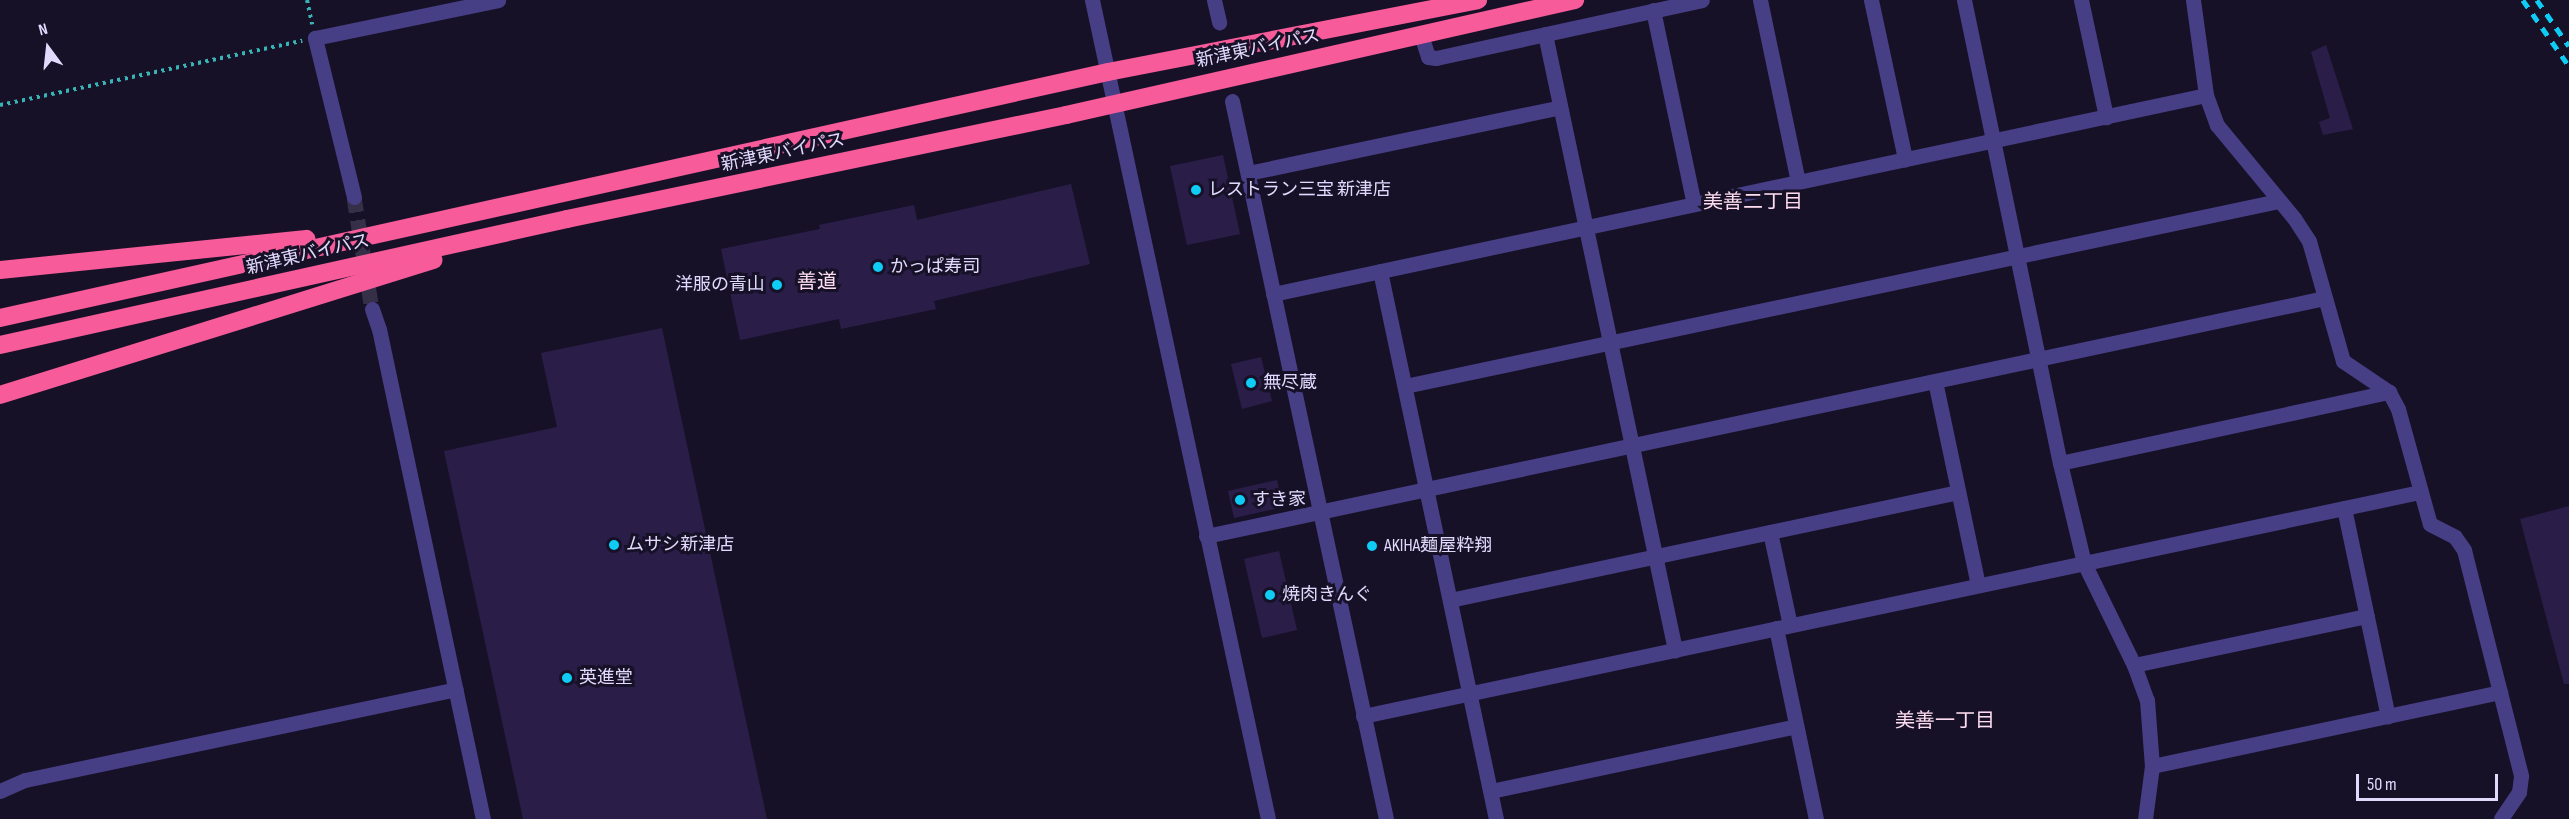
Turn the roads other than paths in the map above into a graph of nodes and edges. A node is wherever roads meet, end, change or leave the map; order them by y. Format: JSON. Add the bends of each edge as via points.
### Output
{"nodes":[{"id":1,"x":498,"y":0,"type":"edge"},
{"id":2,"x":1092,"y":0,"type":"edge"},
{"id":3,"x":1214,"y":0,"type":"edge"},
{"id":4,"x":1478,"y":0,"type":"edge"},
{"id":5,"x":1575,"y":0,"type":"edge"},
{"id":6,"x":1702,"y":0,"type":"edge"},
{"id":7,"x":1760,"y":0,"type":"edge"},
{"id":8,"x":1870,"y":0,"type":"edge"},
{"id":9,"x":1964,"y":0,"type":"edge"},
{"id":10,"x":2081,"y":0,"type":"edge"},
{"id":11,"x":2193,"y":0,"type":"edge"},
{"id":12,"x":1414,"y":7,"type":"edge"},
{"id":13,"x":1653,"y":10,"type":"junction"},
{"id":14,"x":1219,"y":22,"type":"dead end"},
{"id":15,"x":1545,"y":34,"type":"junction"},
{"id":16,"x":1421,"y":35,"type":"junction"},
{"id":17,"x":1108,"y":72,"type":"junction"},
{"id":18,"x":2206,"y":95,"type":"junction"},
{"id":19,"x":1232,"y":101,"type":"dead end"},
{"id":20,"x":1115,"y":102,"type":"junction"},
{"id":21,"x":1560,"y":107,"type":"junction"},
{"id":22,"x":2106,"y":117,"type":"junction"},
{"id":23,"x":1994,"y":140,"type":"junction"},
{"id":24,"x":1905,"y":159,"type":"junction"},
{"id":25,"x":1248,"y":174,"type":"junction"},
{"id":26,"x":1798,"y":182,"type":"junction"},
{"id":27,"x":354,"y":197,"type":"tunnel mouth"},
{"id":28,"x":2278,"y":201,"type":"junction"},
{"id":29,"x":1694,"y":204,"type":"junction"},
{"id":30,"x":567,"y":219,"type":"junction"},
{"id":31,"x":406,"y":227,"type":"junction"},
{"id":32,"x":1586,"y":227,"type":"junction"},
{"id":33,"x":2019,"y":256,"type":"junction"},
{"id":34,"x":0,"y":270,"type":"edge"},
{"id":35,"x":1380,"y":271,"type":"junction"},
{"id":36,"x":1273,"y":294,"type":"junction"},
{"id":37,"x":2325,"y":298,"type":"junction"},
{"id":38,"x":372,"y":309,"type":"tunnel mouth"},
{"id":39,"x":0,"y":318,"type":"edge"},
{"id":40,"x":1610,"y":343,"type":"junction"},
{"id":41,"x":0,"y":345,"type":"edge"},
{"id":42,"x":2040,"y":359,"type":"junction"},
{"id":43,"x":1935,"y":381,"type":"junction"},
{"id":44,"x":1405,"y":386,"type":"junction"},
{"id":45,"x":2389,"y":392,"type":"junction"},
{"id":46,"x":0,"y":395,"type":"edge"},
{"id":47,"x":1632,"y":446,"type":"junction"},
{"id":48,"x":2060,"y":463,"type":"junction"},
{"id":49,"x":1427,"y":490,"type":"junction"},
{"id":50,"x":1958,"y":492,"type":"junction"},
{"id":51,"x":2420,"y":492,"type":"junction"},
{"id":52,"x":2344,"y":508,"type":"junction"},
{"id":53,"x":1320,"y":512,"type":"junction"},
{"id":54,"x":1770,"y":532,"type":"junction"},
{"id":55,"x":1206,"y":536,"type":"junction"},
{"id":56,"x":1656,"y":556,"type":"junction"},
{"id":57,"x":2085,"y":563,"type":"junction"},
{"id":58,"x":1978,"y":585,"type":"junction"},
{"id":59,"x":1450,"y":600,"type":"junction"},
{"id":60,"x":2367,"y":616,"type":"junction"},
{"id":61,"x":1783,"y":627,"type":"junction"},
{"id":62,"x":1675,"y":650,"type":"junction"},
{"id":63,"x":2134,"y":665,"type":"junction"},
{"id":64,"x":455,"y":688,"type":"junction"},
{"id":65,"x":2500,"y":692,"type":"junction"},
{"id":66,"x":1470,"y":693,"type":"junction"},
{"id":67,"x":1363,"y":716,"type":"junction"},
{"id":68,"x":2388,"y":716,"type":"junction"},
{"id":69,"x":1796,"y":726,"type":"junction"},
{"id":70,"x":2152,"y":766,"type":"junction"},
{"id":71,"x":0,"y":791,"type":"edge"},
{"id":72,"x":1491,"y":791,"type":"junction"},
{"id":73,"x":483,"y":819,"type":"edge"},
{"id":74,"x":1268,"y":819,"type":"edge"},
{"id":75,"x":1386,"y":819,"type":"edge"},
{"id":76,"x":1496,"y":819,"type":"edge"},
{"id":77,"x":1816,"y":819,"type":"edge"},
{"id":78,"x":2145,"y":819,"type":"edge"},
{"id":79,"x":2501,"y":819,"type":"edge"}],
"edges":[{"from":1,"to":27,"type":"street","via":[[315,38]]},
{"from":2,"to":17,"type":"street"},
{"from":3,"to":14,"type":"street"},
{"from":4,"to":12,"type":"highway","name":"新津東バイパス"},
{"from":5,"to":16,"type":"highway","name":"新津東バイパス"},
{"from":6,"to":13,"type":"street"},
{"from":7,"to":26,"type":"street"},
{"from":8,"to":24,"type":"street"},
{"from":9,"to":23,"type":"street"},
{"from":10,"to":22,"type":"street"},
{"from":11,"to":18,"type":"street"},
{"from":12,"to":17,"type":"highway","name":"新津東バイパス"},
{"from":13,"to":15,"type":"street"},
{"from":13,"to":29,"type":"street"},
{"from":15,"to":16,"type":"street","via":[[1436,58],[1428,57]]},
{"from":15,"to":21,"type":"street"},
{"from":16,"to":20,"type":"highway","name":"新津東バイパス"},
{"from":17,"to":20,"type":"street"},
{"from":17,"to":31,"type":"highway","name":"新津東バイパス"},
{"from":18,"to":22,"type":"street"},
{"from":18,"to":28,"type":"street","via":[[2217,125]]},
{"from":19,"to":25,"type":"street"},
{"from":20,"to":30,"type":"highway","name":"新津東バイパス"},
{"from":20,"to":55,"type":"street"},
{"from":21,"to":25,"type":"street"},
{"from":21,"to":32,"type":"street"},
{"from":22,"to":23,"type":"street"},
{"from":23,"to":24,"type":"street"},
{"from":23,"to":33,"type":"street"},
{"from":24,"to":26,"type":"street"},
{"from":25,"to":36,"type":"street"},
{"from":26,"to":29,"type":"street"},
{"from":28,"to":33,"type":"street"},
{"from":28,"to":37,"type":"street","via":[[2309,241]]},
{"from":29,"to":32,"type":"street"},
{"from":30,"to":41,"type":"highway","name":"新津東バイパス"},
{"from":30,"to":46,"type":"highway"},
{"from":31,"to":34,"type":"highway"},
{"from":31,"to":39,"type":"highway","name":"新津東バイパス"},
{"from":32,"to":35,"type":"street"},
{"from":32,"to":40,"type":"street"},
{"from":33,"to":40,"type":"street"},
{"from":33,"to":42,"type":"street"},
{"from":35,"to":36,"type":"street"},
{"from":35,"to":44,"type":"street"},
{"from":36,"to":53,"type":"street"},
{"from":37,"to":42,"type":"street"},
{"from":37,"to":45,"type":"street","via":[[2343,361]]},
{"from":38,"to":64,"type":"street"},
{"from":40,"to":44,"type":"street"},
{"from":40,"to":47,"type":"street"},
{"from":42,"to":43,"type":"street"},
{"from":42,"to":48,"type":"street"},
{"from":43,"to":47,"type":"street"},
{"from":43,"to":50,"type":"street"},
{"from":44,"to":49,"type":"street"},
{"from":45,"to":48,"type":"street"},
{"from":45,"to":51,"type":"street","via":[[2398,409]]},
{"from":47,"to":49,"type":"street"},
{"from":47,"to":56,"type":"street"},
{"from":48,"to":57,"type":"street"},
{"from":49,"to":53,"type":"street"},
{"from":49,"to":59,"type":"street"},
{"from":50,"to":54,"type":"street"},
{"from":50,"to":58,"type":"street"},
{"from":51,"to":52,"type":"street"},
{"from":51,"to":65,"type":"street","via":[[2430,524],[2455,537],[2464,550]]},
{"from":52,"to":57,"type":"street"},
{"from":52,"to":60,"type":"street"},
{"from":53,"to":55,"type":"street"},
{"from":53,"to":67,"type":"street"},
{"from":54,"to":56,"type":"street"},
{"from":54,"to":61,"type":"street"},
{"from":55,"to":74,"type":"street"},
{"from":56,"to":59,"type":"street"},
{"from":56,"to":62,"type":"street"},
{"from":57,"to":58,"type":"street"},
{"from":57,"to":63,"type":"street"},
{"from":58,"to":61,"type":"street"},
{"from":59,"to":66,"type":"street"},
{"from":60,"to":63,"type":"street"},
{"from":60,"to":68,"type":"street"},
{"from":61,"to":62,"type":"street"},
{"from":61,"to":69,"type":"street"},
{"from":62,"to":66,"type":"street"},
{"from":63,"to":70,"type":"street","via":[[2147,700]]},
{"from":64,"to":71,"type":"street","via":[[25,780]]},
{"from":64,"to":73,"type":"street"},
{"from":65,"to":68,"type":"street"},
{"from":65,"to":79,"type":"street","via":[[2521,776],[2519,792]]},
{"from":66,"to":67,"type":"street"},
{"from":66,"to":72,"type":"street"},
{"from":67,"to":75,"type":"street"},
{"from":68,"to":70,"type":"street"},
{"from":69,"to":72,"type":"street"},
{"from":69,"to":77,"type":"street"},
{"from":70,"to":78,"type":"street"},
{"from":72,"to":76,"type":"street"}]}
